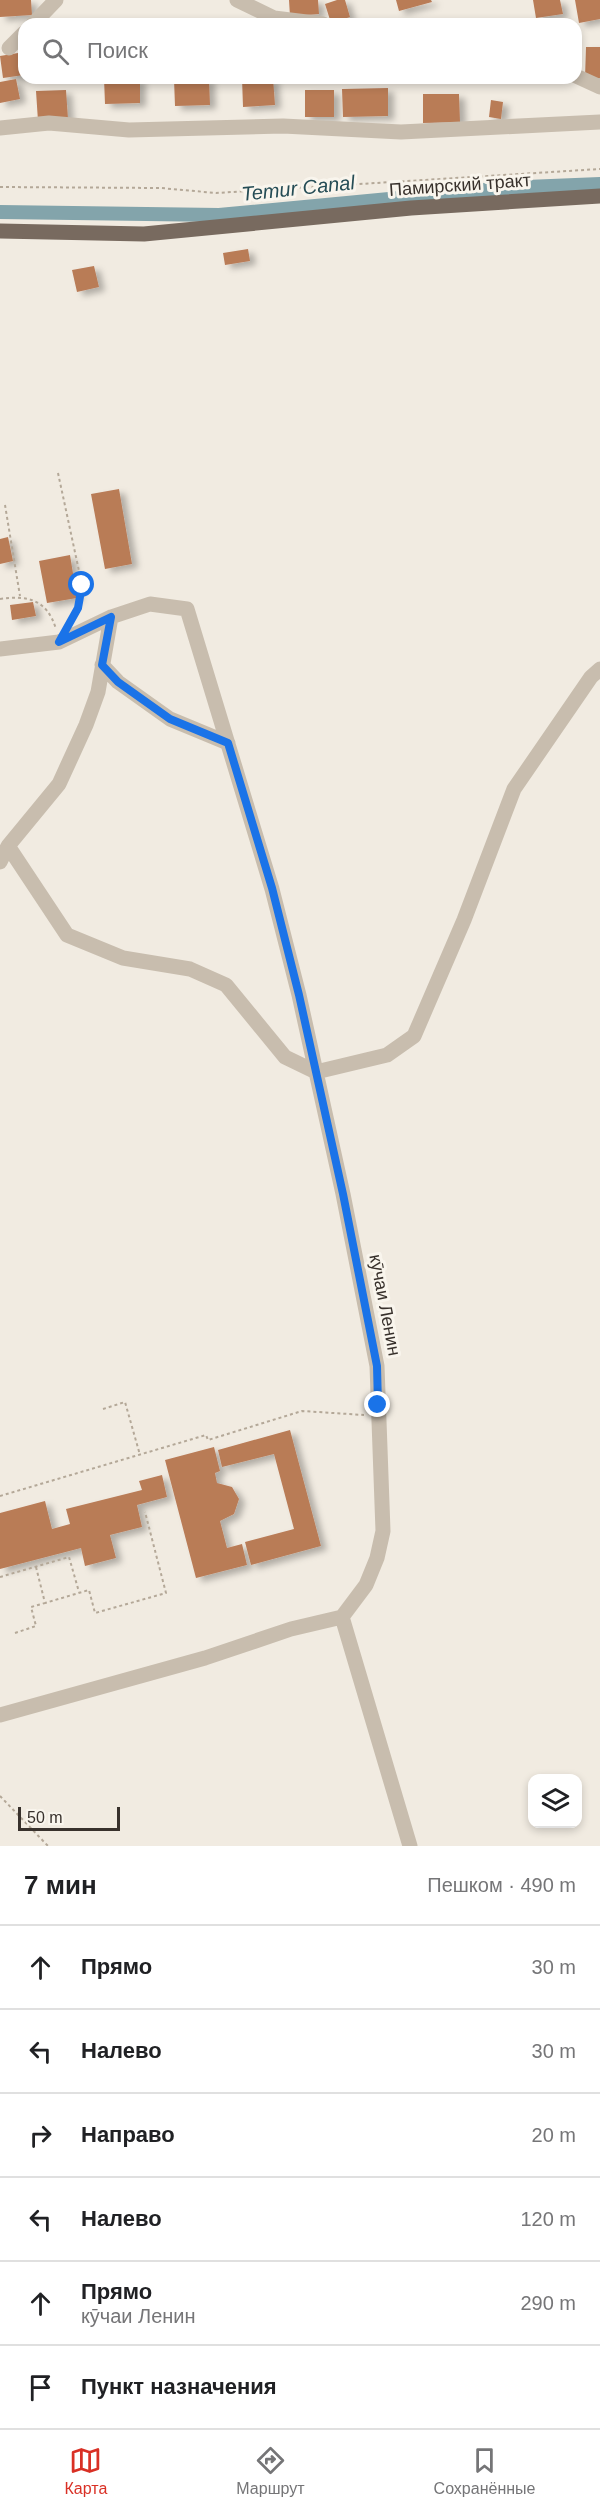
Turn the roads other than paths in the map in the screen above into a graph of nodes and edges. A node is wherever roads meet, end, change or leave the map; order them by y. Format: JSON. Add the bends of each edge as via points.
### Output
{"nodes":[{"id":1,"x":56,"y":0,"type":"edge"},
{"id":2,"x":237,"y":0,"type":"edge"},
{"id":3,"x":39,"y":18,"type":"edge"},
{"id":4,"x":274,"y":18,"type":"edge"},
{"id":5,"x":18,"y":39,"type":"edge"},
{"id":6,"x":9,"y":48,"type":"dead end"},
{"id":7,"x":582,"y":79,"type":"edge"},
{"id":8,"x":600,"y":87,"type":"edge"},
{"id":9,"x":600,"y":122,"type":"edge"},
{"id":10,"x":0,"y":128,"type":"edge"},
{"id":11,"x":600,"y":196,"type":"edge"},
{"id":12,"x":0,"y":231,"type":"edge"},
{"id":13,"x":111,"y":617,"type":"junction"},
{"id":14,"x":0,"y":649,"type":"edge"},
{"id":15,"x":102,"y":665,"type":"junction"},
{"id":16,"x":600,"y":669,"type":"edge"},
{"id":17,"x":228,"y":743,"type":"junction"},
{"id":18,"x":8,"y":846,"type":"junction"},
{"id":19,"x":0,"y":862,"type":"edge"},
{"id":20,"x":316,"y":1072,"type":"junction"},
{"id":21,"x":342,"y":1617,"type":"junction"},
{"id":22,"x":0,"y":1715,"type":"edge"},
{"id":23,"x":410,"y":1846,"type":"edge"}],
"edges":[{"from":1,"to":3,"type":"street"},
{"from":2,"to":4,"type":"street"},
{"from":5,"to":6,"type":"street"},
{"from":7,"to":8,"type":"street"},
{"from":9,"to":10,"type":"street","via":[[401,132],[283,126],[129,130],[49,123]]},
{"from":11,"to":12,"type":"main road","name":"Памирский тракт","via":[[411,208],[144,234]]},
{"from":13,"to":14,"type":"street","via":[[59,642]]},
{"from":13,"to":15,"type":"street"},
{"from":13,"to":17,"type":"street","name":"кӯчаи Ленин","via":[[150,604],[187,609]]},
{"from":15,"to":17,"type":"street","via":[[118,682],[170,719]]},
{"from":15,"to":18,"type":"street","via":[[98,692],[59,784]]},
{"from":16,"to":20,"type":"street","via":[[514,789],[414,1036],[387,1054]]},
{"from":17,"to":20,"type":"street","name":"кӯчаи Ленин","via":[[254,826]]},
{"from":18,"to":19,"type":"street"},
{"from":18,"to":20,"type":"street","via":[[67,935],[123,958],[190,969],[226,985],[285,1056]]},
{"from":20,"to":21,"type":"street","name":"кӯчаи Ленин","via":[[377,1366],[383,1531],[366,1585]]},
{"from":21,"to":22,"type":"street"},
{"from":21,"to":23,"type":"street"}]}
